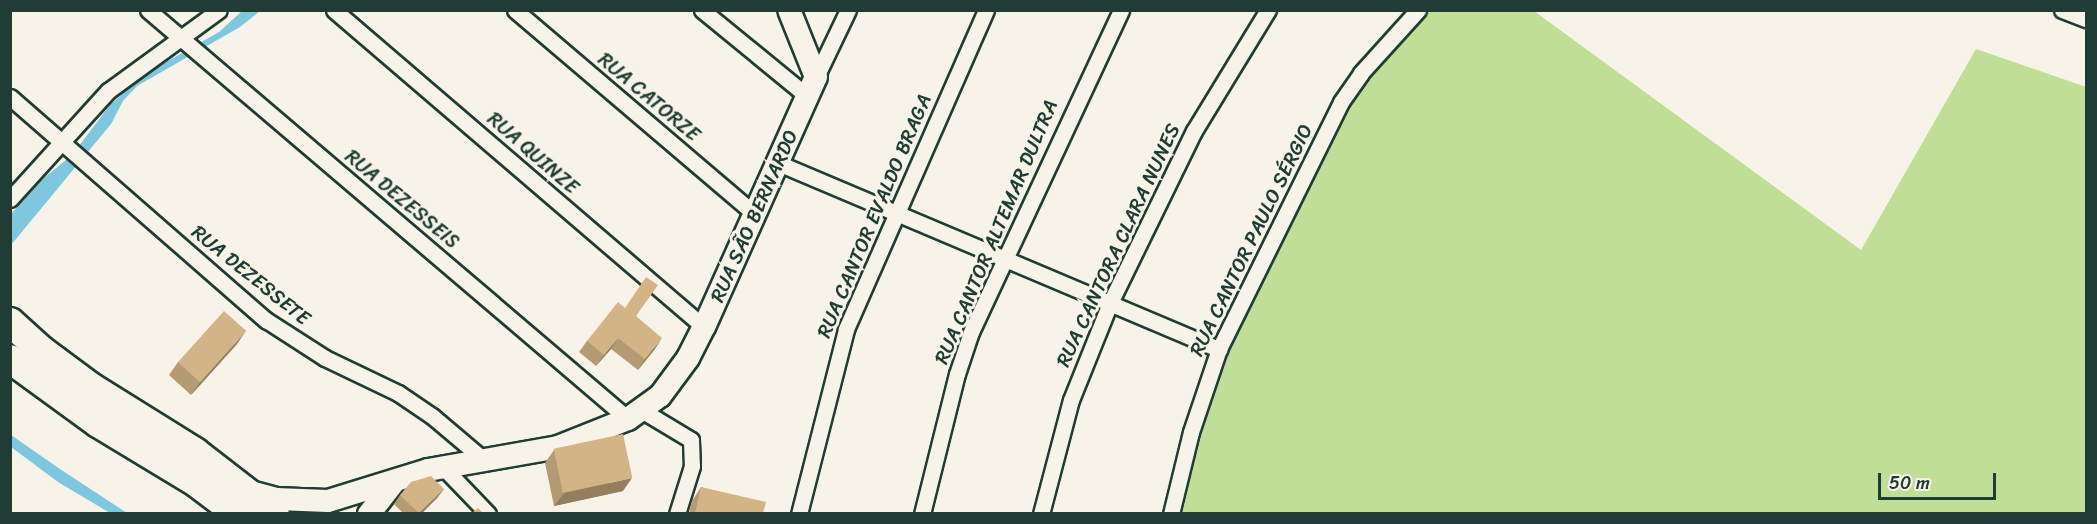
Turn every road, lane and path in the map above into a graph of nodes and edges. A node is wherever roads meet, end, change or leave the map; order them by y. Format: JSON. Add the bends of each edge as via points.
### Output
{"nodes":[{"id":1,"x":148,"y":10,"type":"edge"},
{"id":2,"x":219,"y":10,"type":"edge"},
{"id":3,"x":333,"y":10,"type":"edge"},
{"id":4,"x":514,"y":10,"type":"edge"},
{"id":5,"x":702,"y":10,"type":"edge"},
{"id":6,"x":789,"y":10,"type":"edge"},
{"id":7,"x":848,"y":10,"type":"edge"},
{"id":8,"x":986,"y":10,"type":"edge"},
{"id":9,"x":1121,"y":10,"type":"edge"},
{"id":10,"x":1268,"y":10,"type":"edge"},
{"id":11,"x":1418,"y":10,"type":"edge"},
{"id":12,"x":2062,"y":10,"type":"edge"},
{"id":13,"x":2086,"y":19,"type":"edge"},
{"id":14,"x":184,"y":41,"type":"junction"},
{"id":15,"x":812,"y":86,"type":"junction"},
{"id":16,"x":10,"y":97,"type":"edge"},
{"id":17,"x":65,"y":144,"type":"junction"},
{"id":18,"x":778,"y":163,"type":"junction"},
{"id":19,"x":10,"y":199,"type":"edge"},
{"id":20,"x":894,"y":214,"type":"junction"},
{"id":21,"x":756,"y":215,"type":"junction"},
{"id":22,"x":1004,"y":259,"type":"junction"},
{"id":23,"x":1110,"y":303,"type":"junction"},
{"id":24,"x":10,"y":322,"type":"edge"},
{"id":25,"x":704,"y":327,"type":"junction"},
{"id":26,"x":1219,"y":349,"type":"junction"},
{"id":27,"x":17,"y":367,"type":"edge"},
{"id":28,"x":635,"y":415,"type":"junction"},
{"id":29,"x":484,"y":460,"type":"junction"},
{"id":30,"x":443,"y":467,"type":"junction"},
{"id":31,"x":393,"y":483,"type":"junction"},
{"id":32,"x":242,"y":502,"type":"edge"},
{"id":33,"x":275,"y":513,"type":"edge"},
{"id":34,"x":369,"y":513,"type":"edge"},
{"id":35,"x":488,"y":513,"type":"edge"},
{"id":36,"x":677,"y":513,"type":"edge"},
{"id":37,"x":799,"y":513,"type":"edge"},
{"id":38,"x":922,"y":513,"type":"edge"},
{"id":39,"x":1041,"y":513,"type":"edge"},
{"id":40,"x":1171,"y":513,"type":"edge"}],
"edges":[{"from":1,"to":14,"type":"street","name":"RUA DEZESSEIS"},
{"from":2,"to":14,"type":"street"},
{"from":3,"to":25,"type":"street","name":"RUA QUINZE"},
{"from":4,"to":21,"type":"street","name":"RUA CATORZE"},
{"from":5,"to":15,"type":"street"},
{"from":6,"to":15,"type":"street"},
{"from":7,"to":15,"type":"street","name":"RUA SÃO BERNARDO"},
{"from":8,"to":20,"type":"street","name":"RUA CANTOR EVALDO BRAGA"},
{"from":9,"to":22,"type":"street","name":"RUA CANTOR ALTEMAR DULTRA"},
{"from":10,"to":23,"type":"street","name":"RUA CANTORA CLARA NUNES","via":[[1194,131]]},
{"from":11,"to":26,"type":"street","name":"RUA CANTOR PAULO SÉRGIO","via":[[1361,73],[1341,102]]},
{"from":12,"to":13,"type":"street"},
{"from":14,"to":17,"type":"street","via":[[108,91]]},
{"from":14,"to":28,"type":"street","name":"RUA DEZESSEIS"},
{"from":15,"to":18,"type":"street","name":"RUA SÃO BERNARDO"},
{"from":16,"to":17,"type":"street","name":"RUA DEZESSETE"},
{"from":17,"to":19,"type":"street"},
{"from":17,"to":29,"type":"street","name":"RUA DEZESSETE","via":[[266,320],[325,358],[398,393]]},
{"from":18,"to":20,"type":"street"},
{"from":18,"to":21,"type":"street","name":"RUA SÃO BERNARDO"},
{"from":20,"to":22,"type":"street"},
{"from":20,"to":37,"type":"street","name":"RUA CANTOR EVALDO BRAGA","via":[[846,329]]},
{"from":21,"to":25,"type":"street","name":"RUA SÃO BERNARDO"},
{"from":22,"to":23,"type":"street"},
{"from":22,"to":38,"type":"street","name":"RUA CANTOR ALTEMAR DULTRA","via":[[957,374]]},
{"from":23,"to":26,"type":"street"},
{"from":23,"to":39,"type":"street","name":"RUA CANTORA CLARA NUNES","via":[[1071,400]]},
{"from":24,"to":32,"type":"highway","via":[[91,387],[195,452]]},
{"from":25,"to":28,"type":"street","name":"RUA SÃO BERNARDO","via":[[674,380]]},
{"from":26,"to":40,"type":"street","name":"RUA CANTOR PAULO SÉRGIO","via":[[1191,432]]},
{"from":27,"to":32,"type":"highway"},
{"from":28,"to":29,"type":"street","name":"RUA SÃO BERNARDO","via":[[576,443]]},
{"from":28,"to":36,"type":"street","name":"RUA DEZESSEIS","via":[[691,440],[692,466]]},
{"from":29,"to":30,"type":"street","name":"RUA SÃO BERNARDO"},
{"from":30,"to":31,"type":"street","name":"RUA SÃO BERNARDO"},
{"from":30,"to":35,"type":"street"},
{"from":31,"to":32,"type":"street","name":"RUA SÃO BERNARDO","via":[[328,501]]},
{"from":31,"to":34,"type":"street"},
{"from":32,"to":33,"type":"highway"}]}
